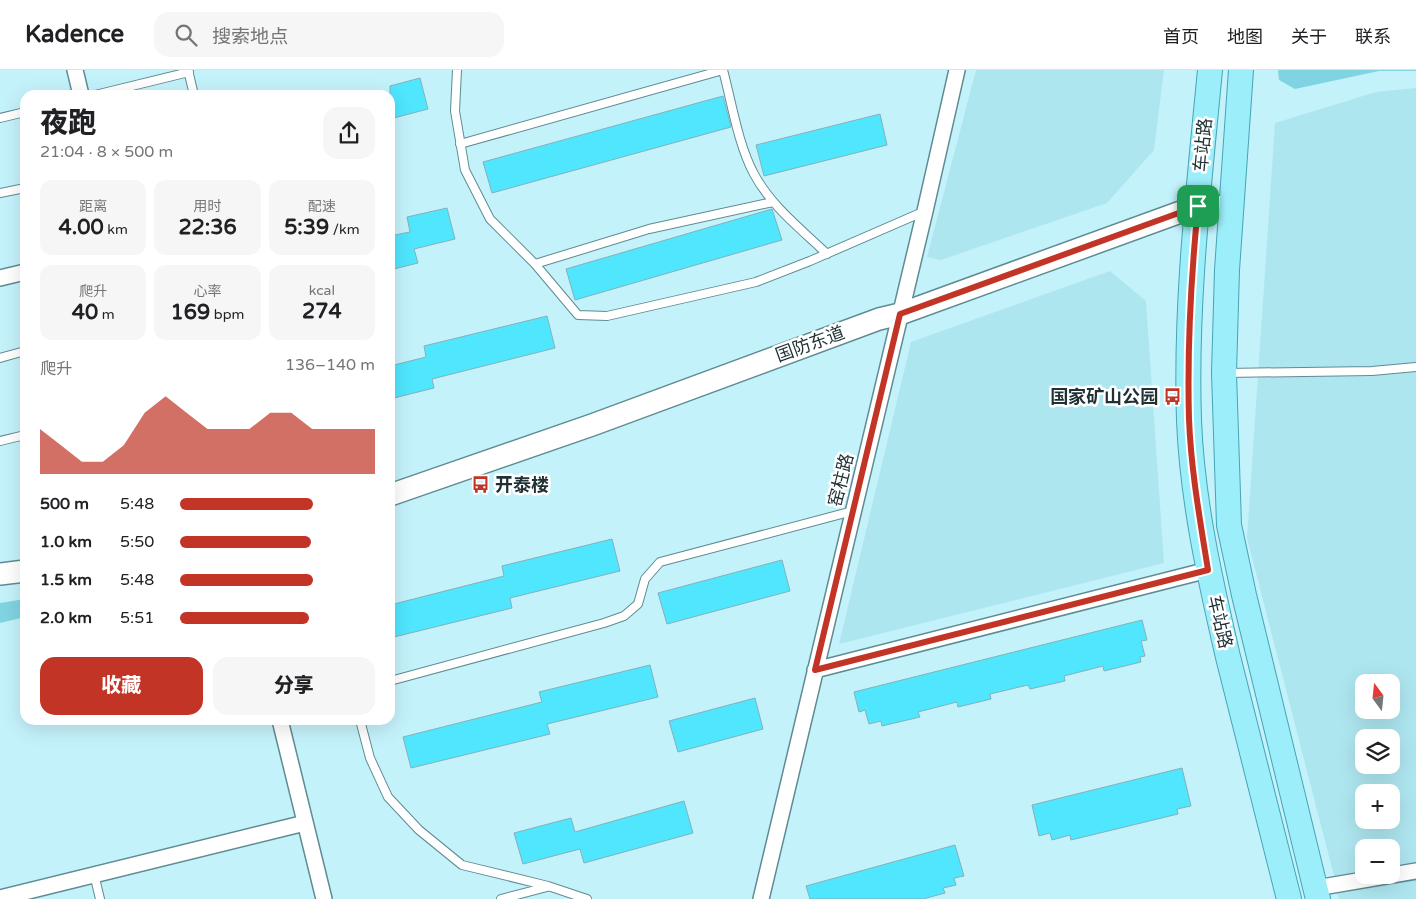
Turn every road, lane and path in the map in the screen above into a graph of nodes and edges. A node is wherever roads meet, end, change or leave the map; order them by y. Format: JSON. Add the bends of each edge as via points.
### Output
{"nodes":[{"id":1,"x":75,"y":70,"type":"edge"},
{"id":2,"x":457,"y":70,"type":"edge"},
{"id":3,"x":957,"y":70,"type":"edge"},
{"id":4,"x":1210,"y":70,"type":"edge"},
{"id":5,"x":1241,"y":70,"type":"edge"},
{"id":6,"x":188,"y":71,"type":"edge"},
{"id":7,"x":80,"y":90,"type":"edge"},
{"id":8,"x":114,"y":90,"type":"edge"},
{"id":9,"x":193,"y":90,"type":"edge"},
{"id":10,"x":20,"y":113,"type":"edge"},
{"id":11,"x":0,"y":118,"type":"edge"},
{"id":12,"x":460,"y":144,"type":"junction"},
{"id":13,"x":20,"y":189,"type":"edge"},
{"id":14,"x":0,"y":193,"type":"edge"},
{"id":15,"x":773,"y":202,"type":"junction"},
{"id":16,"x":1198,"y":206,"type":"junction"},
{"id":17,"x":1232,"y":207,"type":"junction"},
{"id":18,"x":925,"y":211,"type":"junction"},
{"id":19,"x":827,"y":254,"type":"junction"},
{"id":20,"x":535,"y":264,"type":"junction"},
{"id":21,"x":20,"y":273,"type":"edge"},
{"id":22,"x":0,"y":278,"type":"edge"},
{"id":23,"x":900,"y":314,"type":"junction"},
{"id":24,"x":20,"y":352,"type":"edge"},
{"id":25,"x":0,"y":358,"type":"edge"},
{"id":26,"x":1416,"y":367,"type":"edge"},
{"id":27,"x":1224,"y":373,"type":"junction"},
{"id":28,"x":20,"y":436,"type":"edge"},
{"id":29,"x":0,"y":441,"type":"edge"},
{"id":30,"x":395,"y":494,"type":"edge"},
{"id":31,"x":853,"y":511,"type":"junction"},
{"id":32,"x":1208,"y":570,"type":"junction"},
{"id":33,"x":20,"y":572,"type":"edge"},
{"id":34,"x":0,"y":574,"type":"edge"},
{"id":35,"x":815,"y":670,"type":"junction"},
{"id":36,"x":395,"y":680,"type":"edge"},
{"id":37,"x":281,"y":725,"type":"edge"},
{"id":38,"x":361,"y":725,"type":"edge"},
{"id":39,"x":305,"y":823,"type":"junction"},
{"id":40,"x":1416,"y":871,"type":"edge"},
{"id":41,"x":94,"y":874,"type":"junction"},
{"id":42,"x":548,"y":886,"type":"junction"},
{"id":43,"x":1317,"y":894,"type":"edge"},
{"id":44,"x":0,"y":898,"type":"edge"},
{"id":45,"x":100,"y":899,"type":"edge"},
{"id":46,"x":324,"y":899,"type":"edge"},
{"id":47,"x":501,"y":899,"type":"edge"},
{"id":48,"x":586,"y":899,"type":"edge"},
{"id":49,"x":761,"y":899,"type":"edge"},
{"id":50,"x":1289,"y":899,"type":"edge"}],
"edges":[{"from":1,"to":7,"type":"street"},
{"from":2,"to":12,"type":"lane","via":[[455,111]]},
{"from":3,"to":18,"type":"street","name":"窑柱路"},
{"from":4,"to":16,"type":"main road","name":"车站路"},
{"from":5,"to":17,"type":"main road","name":"车站路"},
{"from":6,"to":8,"type":"lane"},
{"from":6,"to":9,"type":"lane"},
{"from":10,"to":11,"type":"lane"},
{"from":12,"to":15,"type":"lane","via":[[723,70],[754,175]]},
{"from":12,"to":20,"type":"lane","via":[[465,170],[490,219]]},
{"from":13,"to":14,"type":"lane"},
{"from":15,"to":19,"type":"lane"},
{"from":15,"to":20,"type":"lane","via":[[649,229]]},
{"from":16,"to":17,"type":"street","name":"国防东道"},
{"from":16,"to":23,"type":"street","name":"国防东道"},
{"from":16,"to":32,"type":"main road","name":"车站路","via":[[1191,279],[1189,420]]},
{"from":17,"to":27,"type":"main road","name":"车站路"},
{"from":18,"to":19,"type":"lane"},
{"from":18,"to":23,"type":"street","name":"窑柱路"},
{"from":19,"to":20,"type":"lane","via":[[756,282],[607,316],[578,314]]},
{"from":21,"to":22,"type":"street"},
{"from":23,"to":30,"type":"street","name":"国防东道","via":[[879,318]]},
{"from":23,"to":31,"type":"street","name":"窑柱路"},
{"from":24,"to":25,"type":"lane"},
{"from":26,"to":27,"type":"lane","via":[[1372,371]]},
{"from":27,"to":43,"type":"main road","name":"车站路","via":[[1229,525]]},
{"from":28,"to":29,"type":"lane"},
{"from":31,"to":35,"type":"street","name":"窑柱路"},
{"from":31,"to":36,"type":"lane","via":[[660,562],[645,579],[638,604],[624,616]]},
{"from":32,"to":35,"type":"street"},
{"from":32,"to":50,"type":"main road","name":"车站路"},
{"from":33,"to":34,"type":"street"},
{"from":35,"to":49,"type":"street","name":"窑柱路"},
{"from":37,"to":39,"type":"street"},
{"from":38,"to":42,"type":"lane","via":[[370,758],[388,797],[419,830],[462,865]]},
{"from":39,"to":41,"type":"street"},
{"from":39,"to":46,"type":"street"},
{"from":40,"to":43,"type":"street"},
{"from":41,"to":44,"type":"street"},
{"from":41,"to":45,"type":"lane"},
{"from":42,"to":47,"type":"lane"},
{"from":42,"to":48,"type":"lane"}]}
